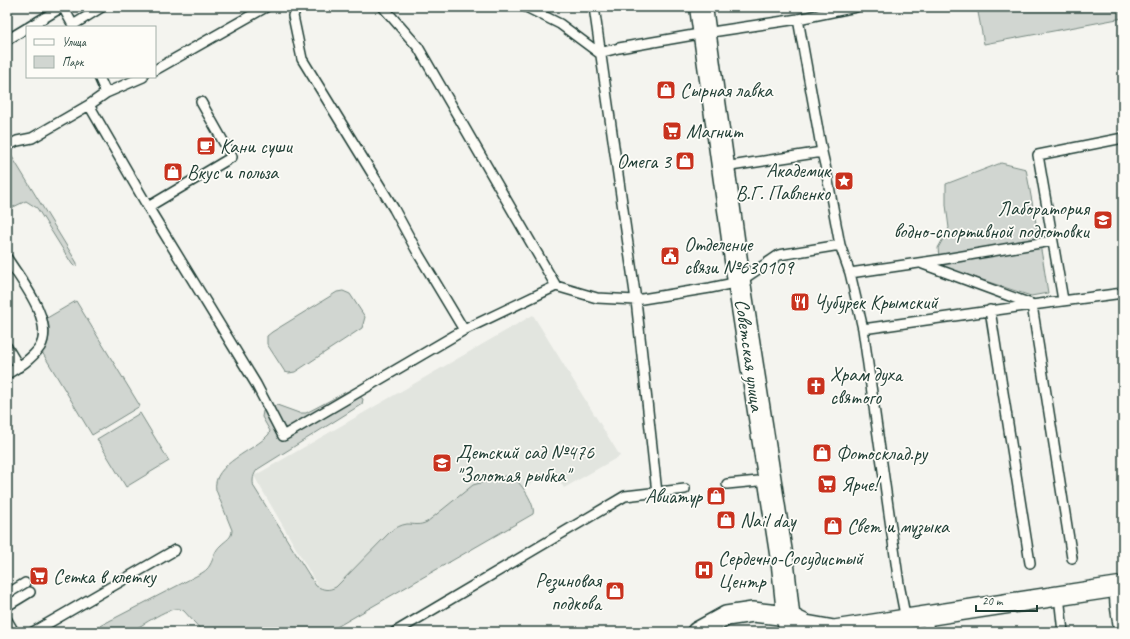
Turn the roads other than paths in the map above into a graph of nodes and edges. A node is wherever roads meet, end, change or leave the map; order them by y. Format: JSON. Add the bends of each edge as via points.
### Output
{"nodes":[{"id":1,"x":62,"y":7,"type":"edge"},
{"id":2,"x":102,"y":7,"type":"edge"},
{"id":3,"x":266,"y":7,"type":"edge"},
{"id":4,"x":296,"y":7,"type":"edge"},
{"id":5,"x":383,"y":7,"type":"edge"},
{"id":6,"x":526,"y":7,"type":"edge"},
{"id":7,"x":594,"y":7,"type":"edge"},
{"id":8,"x":701,"y":7,"type":"edge"},
{"id":9,"x":856,"y":7,"type":"edge"},
{"id":10,"x":811,"y":12,"type":"edge"},
{"id":11,"x":798,"y":19,"type":"junction"},
{"id":12,"x":31,"y":26,"type":"edge"},
{"id":13,"x":74,"y":26,"type":"edge"},
{"id":14,"x":26,"y":29,"type":"edge"},
{"id":15,"x":705,"y":33,"type":"junction"},
{"id":16,"x":7,"y":40,"type":"edge"},
{"id":17,"x":599,"y":53,"type":"junction"},
{"id":18,"x":156,"y":69,"type":"edge"},
{"id":19,"x":99,"y":78,"type":"edge"},
{"id":20,"x":141,"y":78,"type":"edge"},
{"id":21,"x":106,"y":93,"type":"junction"},
{"id":22,"x":201,"y":102,"type":"dead end"},
{"id":23,"x":89,"y":105,"type":"junction"},
{"id":24,"x":1123,"y":138,"type":"edge"},
{"id":25,"x":7,"y":146,"type":"edge"},
{"id":26,"x":822,"y":152,"type":"junction"},
{"id":27,"x":724,"y":167,"type":"junction"},
{"id":28,"x":148,"y":207,"type":"junction"},
{"id":29,"x":1052,"y":241,"type":"junction"},
{"id":30,"x":840,"y":245,"type":"junction"},
{"id":31,"x":7,"y":258,"type":"edge"},
{"id":32,"x":921,"y":263,"type":"junction"},
{"id":33,"x":850,"y":273,"type":"junction"},
{"id":34,"x":739,"y":282,"type":"junction"},
{"id":35,"x":556,"y":286,"type":"junction"},
{"id":36,"x":1123,"y":293,"type":"edge"},
{"id":37,"x":636,"y":300,"type":"junction"},
{"id":38,"x":1063,"y":300,"type":"junction"},
{"id":39,"x":1032,"y":305,"type":"junction"},
{"id":40,"x":990,"y":310,"type":"junction"},
{"id":41,"x":863,"y":329,"type":"junction"},
{"id":42,"x":464,"y":330,"type":"junction"},
{"id":43,"x":7,"y":347,"type":"edge"},
{"id":44,"x":19,"y":367,"type":"junction"},
{"id":45,"x":7,"y":374,"type":"edge"},
{"id":46,"x":768,"y":480,"type":"junction"},
{"id":47,"x":727,"y":484,"type":"dead end"},
{"id":48,"x":685,"y":489,"type":"dead end"},
{"id":49,"x":657,"y":493,"type":"junction"},
{"id":50,"x":175,"y":550,"type":"dead end"},
{"id":51,"x":1072,"y":558,"type":"dead end"},
{"id":52,"x":1030,"y":563,"type":"dead end"},
{"id":53,"x":25,"y":584,"type":"dead end"},
{"id":54,"x":1118,"y":587,"type":"edge"},
{"id":55,"x":30,"y":592,"type":"dead end"},
{"id":56,"x":7,"y":594,"type":"edge"},
{"id":57,"x":1059,"y":596,"type":"junction"},
{"id":58,"x":7,"y":606,"type":"edge"},
{"id":59,"x":7,"y":620,"type":"edge"},
{"id":60,"x":906,"y":620,"type":"junction"},
{"id":61,"x":789,"y":624,"type":"edge"},
{"id":62,"x":928,"y":625,"type":"edge"},
{"id":63,"x":14,"y":632,"type":"edge"},
{"id":64,"x":33,"y":632,"type":"edge"},
{"id":65,"x":395,"y":632,"type":"edge"},
{"id":66,"x":697,"y":632,"type":"edge"},
{"id":67,"x":1063,"y":632,"type":"edge"},
{"id":68,"x":1119,"y":632,"type":"edge"}],
"edges":[{"from":1,"to":12,"type":"lane"},
{"from":1,"to":13,"type":"lane"},
{"from":2,"to":13,"type":"lane"},
{"from":3,"to":18,"type":"lane"},
{"from":4,"to":42,"type":"lane","via":[[293,16],[302,59],[394,209]]},
{"from":5,"to":35,"type":"lane","via":[[418,47]]},
{"from":6,"to":17,"type":"lane","via":[[560,24]]},
{"from":7,"to":17,"type":"lane"},
{"from":8,"to":15,"type":"street","name":"Советская улица"},
{"from":9,"to":10,"type":"lane"},
{"from":10,"to":11,"type":"lane"},
{"from":11,"to":15,"type":"lane"},
{"from":11,"to":26,"type":"lane"},
{"from":14,"to":16,"type":"lane"},
{"from":15,"to":17,"type":"lane"},
{"from":15,"to":27,"type":"street","name":"Советская улица"},
{"from":17,"to":37,"type":"lane"},
{"from":19,"to":21,"type":"lane"},
{"from":20,"to":21,"type":"lane"},
{"from":21,"to":23,"type":"lane"},
{"from":22,"to":28,"type":"lane","via":[[232,156]]},
{"from":23,"to":25,"type":"lane","via":[[32,138],[17,140]]},
{"from":23,"to":28,"type":"lane"},
{"from":24,"to":29,"type":"lane","via":[[1038,156]]},
{"from":26,"to":27,"type":"lane"},
{"from":26,"to":30,"type":"lane"},
{"from":27,"to":34,"type":"street","name":"Советская улица"},
{"from":28,"to":42,"type":"lane","via":[[256,384],[283,436]]},
{"from":29,"to":32,"type":"lane"},
{"from":29,"to":38,"type":"lane"},
{"from":30,"to":33,"type":"lane"},
{"from":30,"to":34,"type":"lane","via":[[780,255]]},
{"from":31,"to":44,"type":"lane","via":[[36,306],[43,323],[43,339],[40,346],[27,362]]},
{"from":32,"to":33,"type":"lane"},
{"from":32,"to":39,"type":"lane"},
{"from":33,"to":41,"type":"lane"},
{"from":34,"to":37,"type":"lane"},
{"from":34,"to":46,"type":"street","name":"Советская улица"},
{"from":35,"to":37,"type":"lane","via":[[597,298]]},
{"from":35,"to":42,"type":"lane"},
{"from":36,"to":38,"type":"lane"},
{"from":37,"to":49,"type":"lane"},
{"from":38,"to":39,"type":"lane"},
{"from":39,"to":40,"type":"lane"},
{"from":39,"to":51,"type":"lane"},
{"from":40,"to":41,"type":"lane"},
{"from":40,"to":52,"type":"lane"},
{"from":41,"to":60,"type":"lane"},
{"from":43,"to":44,"type":"lane"},
{"from":44,"to":45,"type":"lane"},
{"from":46,"to":47,"type":"lane"},
{"from":46,"to":61,"type":"street","name":"Советская улица","via":[[783,566]]},
{"from":48,"to":49,"type":"lane"},
{"from":49,"to":65,"type":"lane","via":[[625,496]]},
{"from":50,"to":64,"type":"lane"},
{"from":53,"to":56,"type":"lane"},
{"from":54,"to":57,"type":"street"},
{"from":54,"to":68,"type":"lane"},
{"from":55,"to":58,"type":"lane"},
{"from":57,"to":62,"type":"street"},
{"from":57,"to":67,"type":"lane"},
{"from":59,"to":63,"type":"lane"},
{"from":60,"to":61,"type":"street","via":[[834,630]]},
{"from":60,"to":62,"type":"street"},
{"from":61,"to":66,"type":"street","via":[[753,612],[726,616]]}]}
